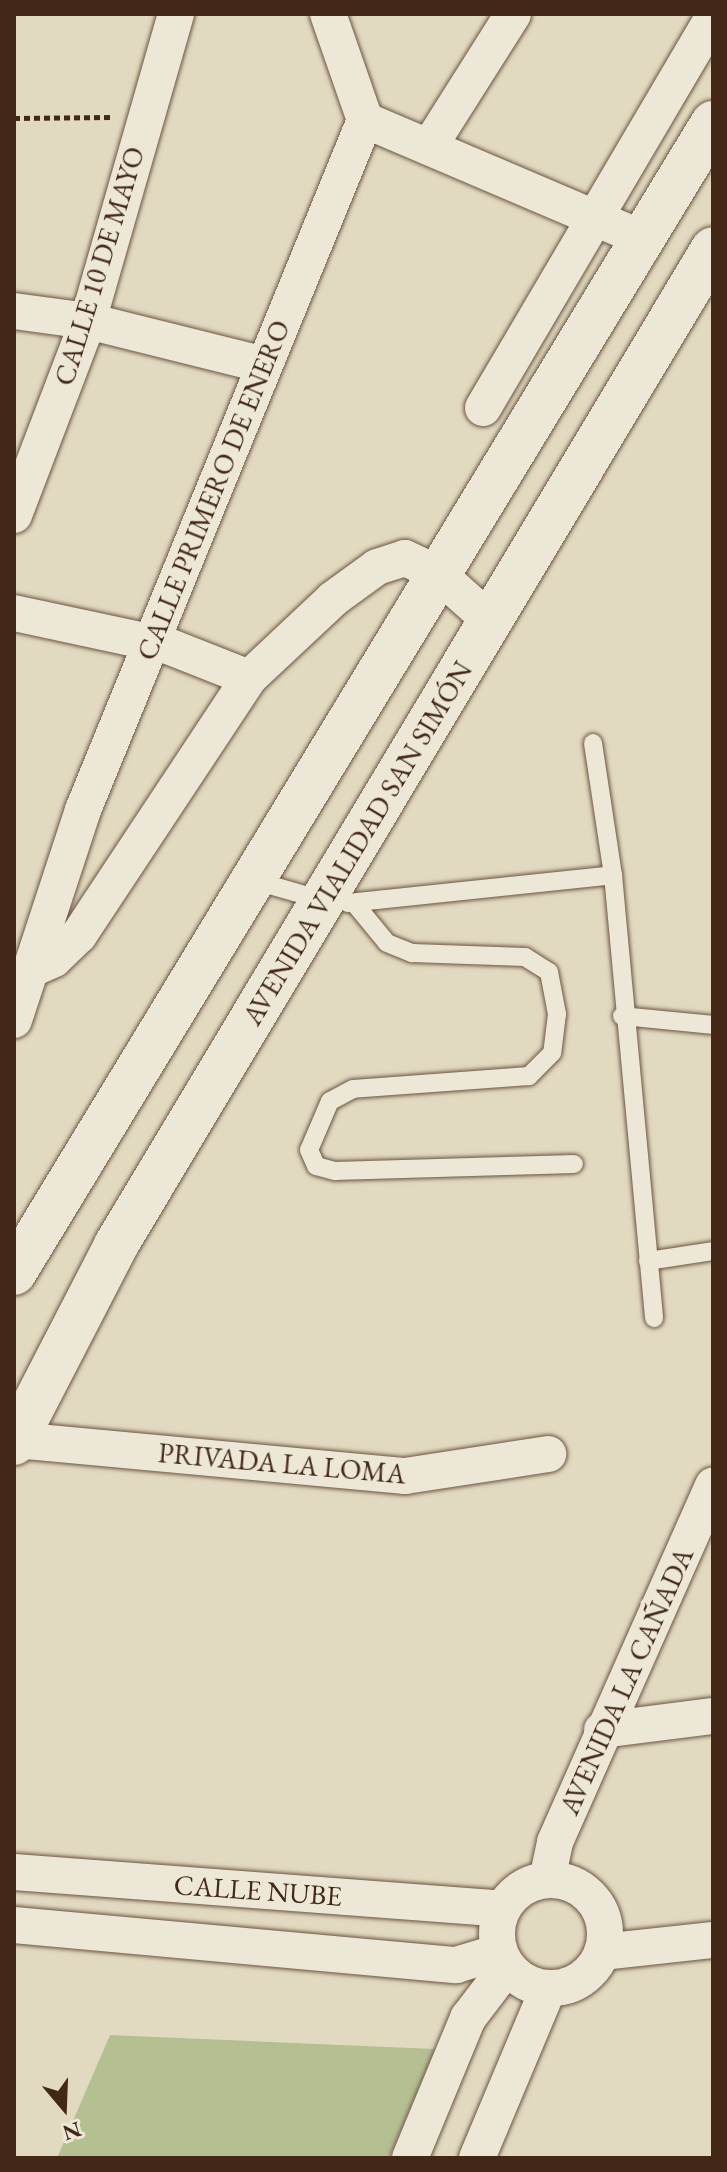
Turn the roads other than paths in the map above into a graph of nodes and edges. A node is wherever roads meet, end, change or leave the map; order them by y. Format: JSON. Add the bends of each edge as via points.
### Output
{"nodes":[{"id":1,"x":176,"y":14,"type":"edge"},
{"id":2,"x":328,"y":14,"type":"edge"},
{"id":3,"x":360,"y":14,"type":"edge"},
{"id":4,"x":513,"y":14,"type":"edge"},
{"id":5,"x":713,"y":18,"type":"edge"},
{"id":6,"x":340,"y":51,"type":"junction"},
{"id":7,"x":365,"y":120,"type":"junction"},
{"id":8,"x":713,"y":123,"type":"edge"},
{"id":9,"x":429,"y":147,"type":"junction"},
{"id":10,"x":595,"y":220,"type":"junction"},
{"id":11,"x":644,"y":239,"type":"junction"},
{"id":12,"x":713,"y":249,"type":"edge"},
{"id":13,"x":14,"y":311,"type":"edge"},
{"id":14,"x":88,"y":321,"type":"junction"},
{"id":15,"x":264,"y":365,"type":"junction"},
{"id":16,"x":483,"y":408,"type":"dead end"},
{"id":17,"x":14,"y":515,"type":"edge"},
{"id":18,"x":437,"y":573,"type":"junction"},
{"id":19,"x":14,"y":613,"type":"edge"},
{"id":20,"x":492,"y":622,"type":"junction"},
{"id":21,"x":150,"y":642,"type":"junction"},
{"id":22,"x":249,"y":678,"type":"junction"},
{"id":23,"x":593,"y":743,"type":"dead end"},
{"id":24,"x":613,"y":875,"type":"junction"},
{"id":25,"x":256,"y":881,"type":"junction"},
{"id":26,"x":338,"y":902,"type":"junction"},
{"id":27,"x":23,"y":968,"type":"edge"},
{"id":28,"x":622,"y":1016,"type":"junction"},
{"id":29,"x":14,"y":1020,"type":"edge"},
{"id":30,"x":713,"y":1025,"type":"edge"},
{"id":31,"x":574,"y":1164,"type":"dead end"},
{"id":32,"x":713,"y":1251,"type":"edge"},
{"id":33,"x":648,"y":1261,"type":"junction"},
{"id":34,"x":14,"y":1273,"type":"edge"},
{"id":35,"x":654,"y":1318,"type":"dead end"},
{"id":36,"x":15,"y":1442,"type":"edge"},
{"id":37,"x":548,"y":1454,"type":"dead end"},
{"id":38,"x":713,"y":1485,"type":"edge"},
{"id":39,"x":713,"y":1716,"type":"edge"},
{"id":40,"x":602,"y":1730,"type":"junction"},
{"id":41,"x":14,"y":1872,"type":"edge"},
{"id":42,"x":547,"y":1880,"type":"junction"},
{"id":43,"x":503,"y":1909,"type":"junction"},
{"id":44,"x":14,"y":1925,"type":"edge"},
{"id":45,"x":713,"y":1940,"type":"edge"},
{"id":46,"x":602,"y":1952,"type":"junction"},
{"id":47,"x":503,"y":1960,"type":"junction"},
{"id":48,"x":548,"y":1989,"type":"junction"},
{"id":49,"x":410,"y":2158,"type":"edge"},
{"id":50,"x":477,"y":2158,"type":"edge"}],
"edges":[{"from":1,"to":14,"type":"street","name":"CALLE 10 DE MAYO"},
{"from":2,"to":6,"type":"street"},
{"from":3,"to":6,"type":"street"},
{"from":4,"to":9,"type":"street"},
{"from":5,"to":10,"type":"street"},
{"from":6,"to":7,"type":"street"},
{"from":7,"to":9,"type":"street"},
{"from":7,"to":15,"type":"street","name":"CALLE PRIMERO DE ENERO"},
{"from":8,"to":11,"type":"main road"},
{"from":9,"to":10,"type":"street"},
{"from":10,"to":11,"type":"street"},
{"from":10,"to":16,"type":"street"},
{"from":11,"to":18,"type":"main road"},
{"from":12,"to":20,"type":"main road","name":"AVENIDA VIALIDAD SAN SIMÓN"},
{"from":13,"to":14,"type":"street"},
{"from":14,"to":15,"type":"street"},
{"from":14,"to":17,"type":"street","name":"CALLE 10 DE MAYO"},
{"from":15,"to":21,"type":"street","name":"CALLE PRIMERO DE ENERO"},
{"from":18,"to":20,"type":"street"},
{"from":18,"to":22,"type":"street","via":[[405,558],[377,567],[333,599]]},
{"from":18,"to":25,"type":"main road"},
{"from":19,"to":21,"type":"street"},
{"from":20,"to":26,"type":"main road","name":"AVENIDA VIALIDAD SAN SIMÓN"},
{"from":21,"to":22,"type":"street"},
{"from":21,"to":27,"type":"street","name":"CALLE PRIMERO DE ENERO"},
{"from":22,"to":27,"type":"street","via":[[79,935],[54,959]]},
{"from":23,"to":24,"type":"lane"},
{"from":24,"to":26,"type":"lane"},
{"from":24,"to":28,"type":"lane"},
{"from":25,"to":26,"type":"lane"},
{"from":25,"to":34,"type":"main road"},
{"from":26,"to":31,"type":"lane","via":[[387,943],[412,953],[525,957],[549,972],[557,1014],[552,1053],[529,1076],[353,1089],[330,1101],[309,1150],[316,1166],[335,1171]]},
{"from":26,"to":36,"type":"main road","name":"AVENIDA VIALIDAD SAN SIMÓN","via":[[116,1245]]},
{"from":27,"to":29,"type":"street","name":"CALLE PRIMERO DE ENERO"},
{"from":28,"to":30,"type":"lane"},
{"from":28,"to":33,"type":"lane"},
{"from":32,"to":33,"type":"lane"},
{"from":33,"to":35,"type":"lane"},
{"from":36,"to":37,"type":"street","name":"PRIVADA LA LOMA","via":[[405,1476]]},
{"from":38,"to":40,"type":"street","name":"AVENIDA LA CAÑADA"},
{"from":39,"to":40,"type":"street"},
{"from":40,"to":42,"type":"street","name":"AVENIDA LA CAÑADA","via":[[555,1842]]},
{"from":41,"to":43,"type":"street","name":"CALLE NUBE"},
{"from":42,"to":43,"type":"street","via":[[519,1891]]},
{"from":42,"to":46,"type":"street","via":[[572,1884],[587,1894],[601,1914]]},
{"from":43,"to":47,"type":"street","via":[[496,1933]]},
{"from":44,"to":47,"type":"street","name":"CALLE NUBE","via":[[456,1965]]},
{"from":45,"to":46,"type":"street"},
{"from":46,"to":48,"type":"street","via":[[589,1973],[573,1984]]},
{"from":47,"to":48,"type":"street","via":[[521,1980]]},
{"from":47,"to":49,"type":"street","via":[[468,2018]]},
{"from":48,"to":50,"type":"street"}]}
